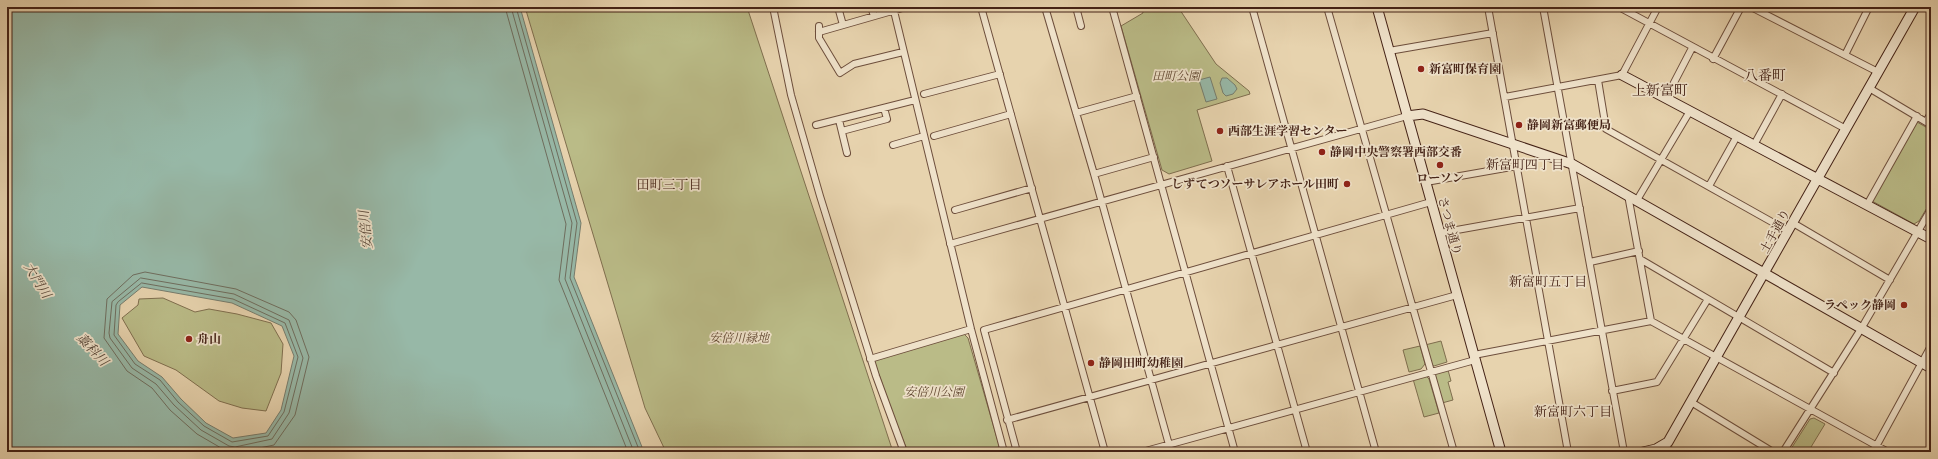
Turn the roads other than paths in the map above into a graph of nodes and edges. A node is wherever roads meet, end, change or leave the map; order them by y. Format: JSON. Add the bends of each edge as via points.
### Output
{"nodes":[{"id":1,"x":773,"y":7,"type":"edge"},
{"id":2,"x":838,"y":7,"type":"edge"},
{"id":3,"x":871,"y":7,"type":"edge"},
{"id":4,"x":906,"y":7,"type":"edge"},
{"id":5,"x":981,"y":7,"type":"edge"},
{"id":6,"x":1045,"y":7,"type":"edge"},
{"id":7,"x":1076,"y":7,"type":"edge"},
{"id":8,"x":1112,"y":7,"type":"edge"},
{"id":9,"x":1252,"y":7,"type":"edge"},
{"id":10,"x":1327,"y":7,"type":"edge"},
{"id":11,"x":1377,"y":7,"type":"edge"},
{"id":12,"x":1488,"y":7,"type":"edge"},
{"id":13,"x":1543,"y":7,"type":"edge"},
{"id":14,"x":1619,"y":7,"type":"edge"},
{"id":15,"x":1658,"y":7,"type":"edge"},
{"id":16,"x":1741,"y":7,"type":"edge"},
{"id":17,"x":1751,"y":7,"type":"edge"},
{"id":18,"x":1869,"y":7,"type":"edge"},
{"id":19,"x":1915,"y":7,"type":"edge"},
{"id":20,"x":894,"y":11,"type":"junction"},
{"id":21,"x":874,"y":16,"type":"junction"},
{"id":22,"x":1649,"y":24,"type":"junction"},
{"id":23,"x":843,"y":25,"type":"junction"},
{"id":24,"x":1081,"y":26,"type":"dead end"},
{"id":25,"x":1493,"y":33,"type":"junction"},
{"id":26,"x":1692,"y":48,"type":"junction"},
{"id":27,"x":1389,"y":51,"type":"junction"},
{"id":28,"x":903,"y":52,"type":"junction"},
{"id":29,"x":1845,"y":55,"type":"junction"},
{"id":30,"x":1713,"y":59,"type":"junction"},
{"id":31,"x":1878,"y":72,"type":"junction"},
{"id":32,"x":1000,"y":74,"type":"junction"},
{"id":33,"x":1622,"y":75,"type":"junction"},
{"id":34,"x":1598,"y":80,"type":"junction"},
{"id":35,"x":1558,"y":87,"type":"junction"},
{"id":36,"x":1869,"y":88,"type":"junction"},
{"id":37,"x":924,"y":94,"type":"dead end"},
{"id":38,"x":1782,"y":94,"type":"junction"},
{"id":39,"x":1137,"y":96,"type":"junction"},
{"id":40,"x":1504,"y":98,"type":"junction"},
{"id":41,"x":1666,"y":98,"type":"junction"},
{"id":42,"x":915,"y":100,"type":"junction"},
{"id":43,"x":884,"y":108,"type":"junction"},
{"id":44,"x":1690,"y":111,"type":"junction"},
{"id":45,"x":1076,"y":113,"type":"junction"},
{"id":46,"x":1931,"y":113,"type":"edge"},
{"id":47,"x":1011,"y":114,"type":"junction"},
{"id":48,"x":1407,"y":116,"type":"junction"},
{"id":49,"x":1917,"y":116,"type":"junction"},
{"id":50,"x":839,"y":120,"type":"junction"},
{"id":51,"x":1929,"y":123,"type":"edge"},
{"id":52,"x":816,"y":125,"type":"dead end"},
{"id":53,"x":1362,"y":128,"type":"junction"},
{"id":54,"x":1846,"y":129,"type":"junction"},
{"id":55,"x":842,"y":131,"type":"junction"},
{"id":56,"x":924,"y":136,"type":"junction"},
{"id":57,"x":934,"y":136,"type":"dead end"},
{"id":58,"x":1737,"y":136,"type":"junction"},
{"id":59,"x":1513,"y":144,"type":"junction"},
{"id":60,"x":893,"y":145,"type":"dead end"},
{"id":61,"x":1754,"y":145,"type":"junction"},
{"id":62,"x":1291,"y":148,"type":"junction"},
{"id":63,"x":847,"y":153,"type":"dead end"},
{"id":64,"x":1154,"y":157,"type":"junction"},
{"id":65,"x":1661,"y":158,"type":"junction"},
{"id":66,"x":1572,"y":164,"type":"junction"},
{"id":67,"x":1227,"y":166,"type":"junction"},
{"id":68,"x":1517,"y":166,"type":"junction"},
{"id":69,"x":1094,"y":174,"type":"junction"},
{"id":70,"x":1818,"y":178,"type":"junction"},
{"id":71,"x":1426,"y":182,"type":"junction"},
{"id":72,"x":1161,"y":184,"type":"junction"},
{"id":73,"x":1710,"y":186,"type":"junction"},
{"id":74,"x":1032,"y":188,"type":"junction"},
{"id":75,"x":1628,"y":195,"type":"junction"},
{"id":76,"x":1637,"y":200,"type":"junction"},
{"id":77,"x":1102,"y":202,"type":"junction"},
{"id":78,"x":1431,"y":202,"type":"junction"},
{"id":79,"x":1867,"y":205,"type":"junction"},
{"id":80,"x":1580,"y":208,"type":"junction"},
{"id":81,"x":955,"y":210,"type":"dead end"},
{"id":82,"x":1931,"y":210,"type":"edge"},
{"id":83,"x":1387,"y":215,"type":"junction"},
{"id":84,"x":1526,"y":217,"type":"junction"},
{"id":85,"x":1041,"y":220,"type":"junction"},
{"id":86,"x":1791,"y":227,"type":"junction"},
{"id":87,"x":1918,"y":232,"type":"junction"},
{"id":88,"x":1440,"y":233,"type":"junction"},
{"id":89,"x":1316,"y":236,"type":"junction"},
{"id":90,"x":1931,"y":239,"type":"edge"},
{"id":91,"x":950,"y":244,"type":"junction"},
{"id":92,"x":1639,"y":251,"type":"junction"},
{"id":93,"x":1252,"y":253,"type":"junction"},
{"id":94,"x":1640,"y":259,"type":"junction"},
{"id":95,"x":1590,"y":262,"type":"junction"},
{"id":96,"x":1185,"y":271,"type":"junction"},
{"id":97,"x":1764,"y":273,"type":"junction"},
{"id":98,"x":1890,"y":280,"type":"junction"},
{"id":99,"x":1126,"y":288,"type":"junction"},
{"id":100,"x":1457,"y":295,"type":"junction"},
{"id":101,"x":1708,"y":299,"type":"junction"},
{"id":102,"x":1065,"y":306,"type":"junction"},
{"id":103,"x":1413,"y":306,"type":"junction"},
{"id":104,"x":1739,"y":317,"type":"junction"},
{"id":105,"x":1651,"y":321,"type":"junction"},
{"id":106,"x":1341,"y":326,"type":"junction"},
{"id":107,"x":971,"y":329,"type":"junction"},
{"id":108,"x":1861,"y":329,"type":"junction"},
{"id":109,"x":1601,"y":331,"type":"junction"},
{"id":110,"x":1684,"y":340,"type":"junction"},
{"id":111,"x":1548,"y":341,"type":"junction"},
{"id":112,"x":1277,"y":344,"type":"junction"},
{"id":113,"x":1931,"y":346,"type":"edge"},
{"id":114,"x":1474,"y":357,"type":"junction"},
{"id":115,"x":1717,"y":357,"type":"junction"},
{"id":116,"x":870,"y":359,"type":"junction"},
{"id":117,"x":1212,"y":362,"type":"junction"},
{"id":118,"x":1922,"y":363,"type":"junction"},
{"id":119,"x":1931,"y":368,"type":"edge"},
{"id":120,"x":1430,"y":372,"type":"junction"},
{"id":121,"x":1834,"y":373,"type":"junction"},
{"id":122,"x":1151,"y":380,"type":"junction"},
{"id":123,"x":1359,"y":391,"type":"junction"},
{"id":124,"x":1612,"y":391,"type":"junction"},
{"id":125,"x":1090,"y":397,"type":"junction"},
{"id":126,"x":1691,"y":402,"type":"junction"},
{"id":127,"x":1295,"y":410,"type":"junction"},
{"id":128,"x":1810,"y":410,"type":"junction"},
{"id":129,"x":1006,"y":420,"type":"junction"},
{"id":130,"x":1228,"y":427,"type":"junction"},
{"id":131,"x":1169,"y":444,"type":"junction"},
{"id":132,"x":1664,"y":446,"type":"junction"},
{"id":133,"x":1876,"y":446,"type":"junction"},
{"id":134,"x":904,"y":452,"type":"edge"},
{"id":135,"x":1004,"y":452,"type":"edge"},
{"id":136,"x":1017,"y":452,"type":"edge"},
{"id":137,"x":1105,"y":452,"type":"edge"},
{"id":138,"x":1142,"y":452,"type":"edge"},
{"id":139,"x":1171,"y":452,"type":"edge"},
{"id":140,"x":1236,"y":452,"type":"edge"},
{"id":141,"x":1307,"y":452,"type":"edge"},
{"id":142,"x":1376,"y":452,"type":"edge"},
{"id":143,"x":1454,"y":452,"type":"edge"},
{"id":144,"x":1501,"y":452,"type":"edge"},
{"id":145,"x":1568,"y":452,"type":"edge"},
{"id":146,"x":1624,"y":452,"type":"edge"},
{"id":147,"x":1643,"y":452,"type":"edge"},
{"id":148,"x":1674,"y":452,"type":"edge"},
{"id":149,"x":1773,"y":452,"type":"edge"},
{"id":150,"x":1783,"y":452,"type":"edge"},
{"id":151,"x":1873,"y":452,"type":"edge"},
{"id":152,"x":1888,"y":452,"type":"edge"}],
"edges":[{"from":1,"to":116,"type":"street","via":[[791,95]]},
{"from":2,"to":23,"type":"street"},
{"from":3,"to":21,"type":"street"},
{"from":4,"to":20,"type":"street"},
{"from":5,"to":32,"type":"street"},
{"from":6,"to":45,"type":"street"},
{"from":7,"to":24,"type":"street"},
{"from":8,"to":39,"type":"street"},
{"from":9,"to":62,"type":"street"},
{"from":10,"to":53,"type":"street"},
{"from":11,"to":27,"type":"street","name":"さつま通り"},
{"from":12,"to":25,"type":"street"},
{"from":13,"to":35,"type":"street"},
{"from":14,"to":22,"type":"street"},
{"from":15,"to":22,"type":"street"},
{"from":16,"to":30,"type":"street"},
{"from":17,"to":29,"type":"street"},
{"from":18,"to":29,"type":"street"},
{"from":19,"to":31,"type":"street","name":"土手通り"},
{"from":20,"to":21,"type":"street"},
{"from":20,"to":28,"type":"street"},
{"from":21,"to":23,"type":"street"},
{"from":22,"to":26,"type":"street"},
{"from":22,"to":33,"type":"street"},
{"from":23,"to":28,"type":"street","via":[[819,29],[819,38],[840,73],[854,64]]},
{"from":25,"to":27,"type":"street"},
{"from":25,"to":40,"type":"street"},
{"from":26,"to":30,"type":"street"},
{"from":26,"to":41,"type":"street"},
{"from":27,"to":48,"type":"street","name":"さつま通り"},
{"from":28,"to":42,"type":"street"},
{"from":29,"to":31,"type":"street"},
{"from":30,"to":38,"type":"street"},
{"from":31,"to":36,"type":"street","name":"土手通り"},
{"from":32,"to":37,"type":"street"},
{"from":32,"to":47,"type":"street"},
{"from":33,"to":34,"type":"street"},
{"from":33,"to":41,"type":"street"},
{"from":34,"to":35,"type":"street"},
{"from":34,"to":65,"type":"street","via":[[1606,129]]},
{"from":35,"to":40,"type":"street"},
{"from":35,"to":66,"type":"street"},
{"from":36,"to":49,"type":"street"},
{"from":36,"to":54,"type":"street","name":"土手通り"},
{"from":38,"to":54,"type":"street"},
{"from":38,"to":61,"type":"street"},
{"from":39,"to":45,"type":"street"},
{"from":39,"to":64,"type":"street"},
{"from":40,"to":59,"type":"street"},
{"from":41,"to":44,"type":"street"},
{"from":42,"to":43,"type":"street"},
{"from":42,"to":56,"type":"street"},
{"from":43,"to":50,"type":"street"},
{"from":43,"to":55,"type":"street","via":[[886,119]]},
{"from":44,"to":58,"type":"street"},
{"from":44,"to":65,"type":"street"},
{"from":45,"to":69,"type":"street"},
{"from":46,"to":51,"type":"street"},
{"from":47,"to":57,"type":"street"},
{"from":47,"to":74,"type":"street"},
{"from":48,"to":53,"type":"street"},
{"from":48,"to":59,"type":"street","via":[[1423,114]]},
{"from":48,"to":71,"type":"street","name":"さつま通り"},
{"from":49,"to":51,"type":"street"},
{"from":49,"to":79,"type":"street"},
{"from":50,"to":52,"type":"street"},
{"from":50,"to":55,"type":"street"},
{"from":53,"to":62,"type":"street"},
{"from":53,"to":83,"type":"street"},
{"from":54,"to":70,"type":"street","name":"土手通り"},
{"from":55,"to":63,"type":"street"},
{"from":56,"to":60,"type":"street"},
{"from":56,"to":91,"type":"street"},
{"from":58,"to":61,"type":"street"},
{"from":58,"to":73,"type":"street"},
{"from":59,"to":66,"type":"street"},
{"from":59,"to":68,"type":"street"},
{"from":61,"to":70,"type":"street"},
{"from":62,"to":67,"type":"street"},
{"from":62,"to":89,"type":"street"},
{"from":64,"to":69,"type":"street"},
{"from":64,"to":72,"type":"street"},
{"from":65,"to":73,"type":"street"},
{"from":65,"to":76,"type":"street"},
{"from":66,"to":75,"type":"street"},
{"from":66,"to":80,"type":"street"},
{"from":67,"to":72,"type":"street"},
{"from":67,"to":93,"type":"street"},
{"from":68,"to":71,"type":"street"},
{"from":68,"to":84,"type":"street"},
{"from":69,"to":77,"type":"street"},
{"from":70,"to":79,"type":"street"},
{"from":70,"to":86,"type":"street","name":"土手通り"},
{"from":71,"to":78,"type":"street","name":"さつま通り"},
{"from":72,"to":77,"type":"street"},
{"from":72,"to":96,"type":"street"},
{"from":73,"to":86,"type":"street"},
{"from":74,"to":81,"type":"street"},
{"from":74,"to":85,"type":"street"},
{"from":75,"to":76,"type":"street"},
{"from":75,"to":92,"type":"street"},
{"from":76,"to":97,"type":"street"},
{"from":77,"to":85,"type":"street"},
{"from":77,"to":99,"type":"street"},
{"from":78,"to":83,"type":"street"},
{"from":78,"to":88,"type":"street","name":"さつま通り"},
{"from":79,"to":87,"type":"street"},
{"from":80,"to":84,"type":"street"},
{"from":80,"to":95,"type":"street"},
{"from":82,"to":87,"type":"street"},
{"from":83,"to":89,"type":"street"},
{"from":83,"to":103,"type":"street"},
{"from":84,"to":88,"type":"street"},
{"from":84,"to":111,"type":"street"},
{"from":85,"to":91,"type":"street"},
{"from":85,"to":102,"type":"street"},
{"from":86,"to":97,"type":"street","name":"土手通り"},
{"from":86,"to":98,"type":"street"},
{"from":87,"to":90,"type":"street"},
{"from":87,"to":98,"type":"street"},
{"from":88,"to":100,"type":"street","name":"さつま通り"},
{"from":89,"to":93,"type":"street"},
{"from":89,"to":106,"type":"street"},
{"from":91,"to":107,"type":"street"},
{"from":92,"to":94,"type":"street"},
{"from":92,"to":95,"type":"street"},
{"from":93,"to":96,"type":"street"},
{"from":93,"to":112,"type":"street"},
{"from":94,"to":101,"type":"street"},
{"from":94,"to":105,"type":"street"},
{"from":95,"to":109,"type":"street"},
{"from":96,"to":99,"type":"street"},
{"from":96,"to":117,"type":"street"},
{"from":97,"to":104,"type":"street","name":"土手通り"},
{"from":97,"to":108,"type":"street"},
{"from":98,"to":108,"type":"street"},
{"from":99,"to":102,"type":"street"},
{"from":99,"to":122,"type":"street"},
{"from":100,"to":103,"type":"street"},
{"from":100,"to":114,"type":"street","name":"さつま通り"},
{"from":101,"to":104,"type":"street"},
{"from":101,"to":110,"type":"street"},
{"from":102,"to":125,"type":"street"},
{"from":102,"to":129,"type":"street","via":[[984,330]]},
{"from":103,"to":106,"type":"street"},
{"from":103,"to":120,"type":"street"},
{"from":104,"to":115,"type":"street","name":"土手通り"},
{"from":104,"to":121,"type":"street"},
{"from":105,"to":109,"type":"street"},
{"from":105,"to":110,"type":"street"},
{"from":106,"to":112,"type":"street"},
{"from":106,"to":123,"type":"street"},
{"from":107,"to":116,"type":"street"},
{"from":107,"to":135,"type":"street"},
{"from":108,"to":118,"type":"street"},
{"from":108,"to":121,"type":"street"},
{"from":109,"to":111,"type":"street"},
{"from":109,"to":124,"type":"street"},
{"from":110,"to":115,"type":"street"},
{"from":110,"to":124,"type":"street","via":[[1657,382]]},
{"from":111,"to":114,"type":"street"},
{"from":111,"to":145,"type":"street"},
{"from":112,"to":117,"type":"street"},
{"from":112,"to":127,"type":"street"},
{"from":113,"to":118,"type":"street"},
{"from":114,"to":120,"type":"street"},
{"from":114,"to":144,"type":"street","name":"さつま通り"},
{"from":115,"to":126,"type":"street","name":"土手通り"},
{"from":115,"to":128,"type":"street"},
{"from":116,"to":134,"type":"street"},
{"from":117,"to":122,"type":"street"},
{"from":117,"to":130,"type":"street"},
{"from":118,"to":119,"type":"street"},
{"from":118,"to":133,"type":"street"},
{"from":120,"to":123,"type":"street"},
{"from":120,"to":143,"type":"street"},
{"from":121,"to":128,"type":"street"},
{"from":122,"to":125,"type":"street"},
{"from":122,"to":131,"type":"street"},
{"from":123,"to":127,"type":"street"},
{"from":123,"to":142,"type":"street"},
{"from":124,"to":146,"type":"street"},
{"from":125,"to":129,"type":"street"},
{"from":125,"to":137,"type":"street"},
{"from":126,"to":132,"type":"street","name":"土手通り"},
{"from":126,"to":149,"type":"street"},
{"from":127,"to":130,"type":"street"},
{"from":127,"to":141,"type":"street"},
{"from":128,"to":133,"type":"street"},
{"from":128,"to":150,"type":"street"},
{"from":129,"to":136,"type":"street"},
{"from":130,"to":131,"type":"street"},
{"from":130,"to":140,"type":"street"},
{"from":131,"to":138,"type":"street"},
{"from":131,"to":139,"type":"street"},
{"from":132,"to":147,"type":"street"},
{"from":132,"to":148,"type":"street"},
{"from":133,"to":151,"type":"street"},
{"from":133,"to":152,"type":"street"}]}
